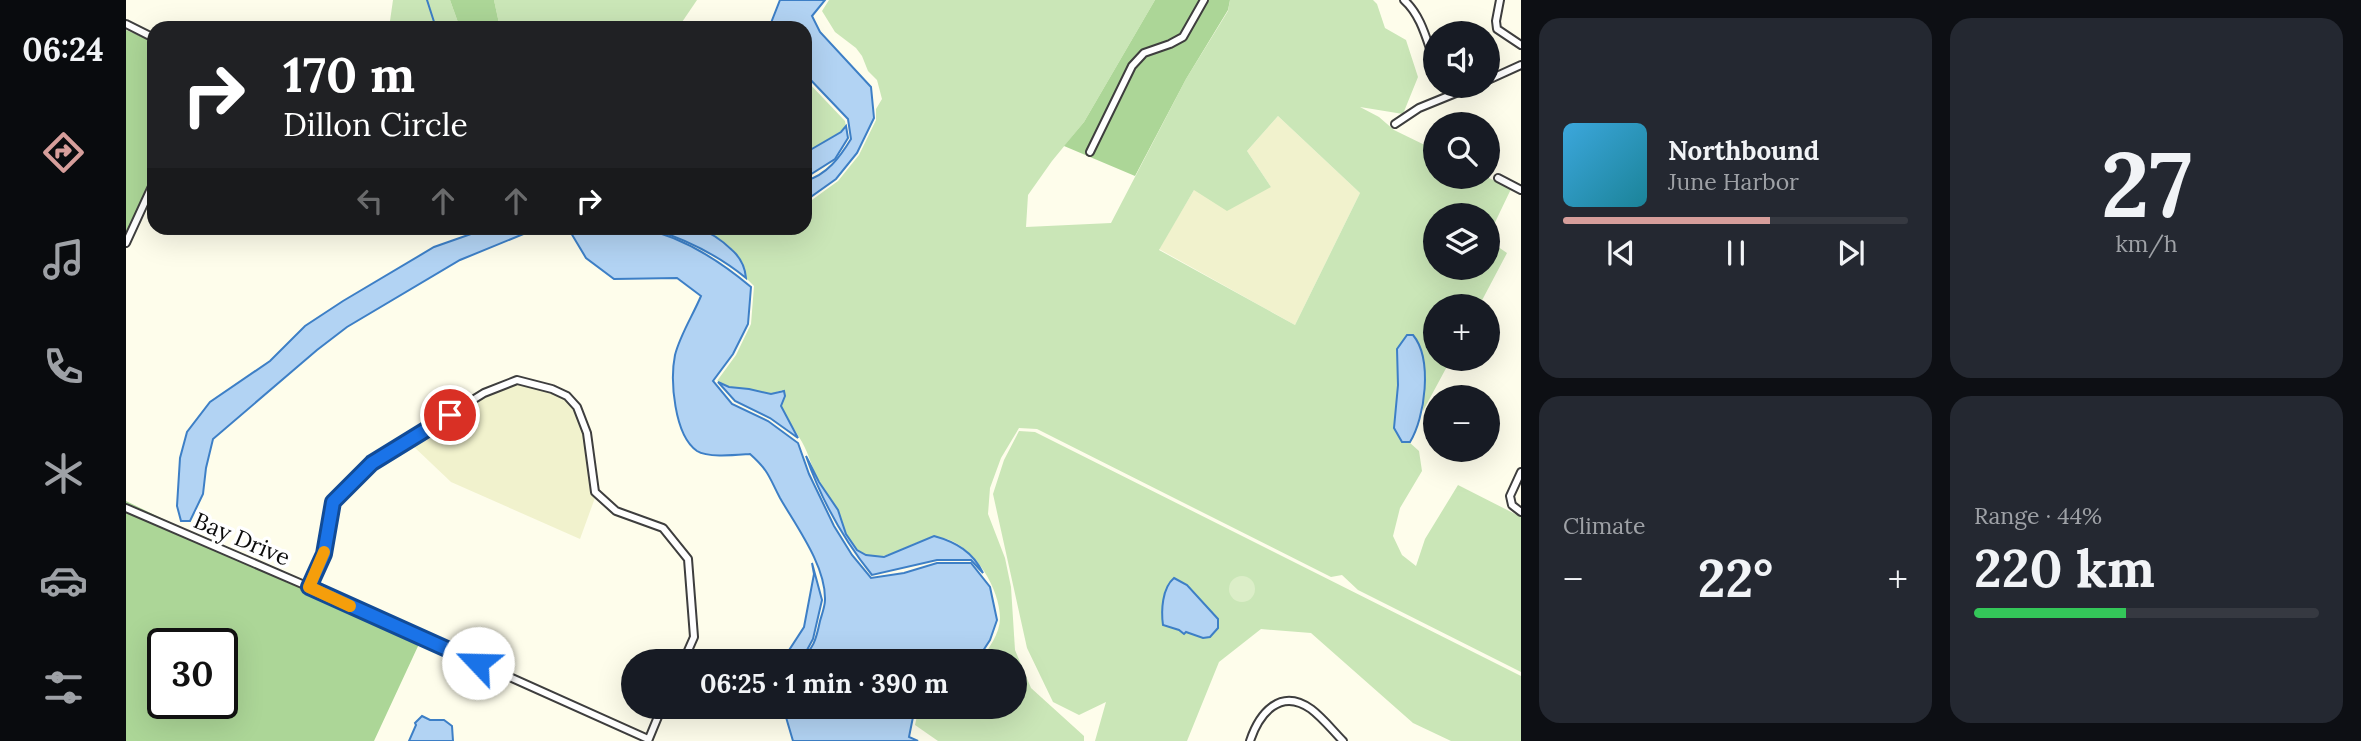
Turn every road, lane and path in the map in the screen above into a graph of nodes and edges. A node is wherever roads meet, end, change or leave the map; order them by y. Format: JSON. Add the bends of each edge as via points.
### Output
{"nodes":[{"id":1,"x":1204,"y":0,"type":"edge"},
{"id":2,"x":1404,"y":0,"type":"edge"},
{"id":3,"x":1500,"y":0,"type":"edge"},
{"id":4,"x":126,"y":24,"type":"edge"},
{"id":5,"x":1423,"y":31,"type":"edge"},
{"id":6,"x":147,"y":34,"type":"edge"},
{"id":7,"x":1521,"y":45,"type":"edge"},
{"id":8,"x":1521,"y":65,"type":"edge"},
{"id":9,"x":1500,"y":75,"type":"edge"},
{"id":10,"x":1444,"y":98,"type":"edge"},
{"id":11,"x":1395,"y":124,"type":"dead end"},
{"id":12,"x":1090,"y":152,"type":"dead end"},
{"id":13,"x":1500,"y":179,"type":"edge"},
{"id":14,"x":1521,"y":190,"type":"edge"},
{"id":15,"x":147,"y":198,"type":"edge"},
{"id":16,"x":126,"y":243,"type":"edge"},
{"id":17,"x":1521,"y":471,"type":"edge"},
{"id":18,"x":126,"y":508,"type":"edge"},
{"id":19,"x":1521,"y":512,"type":"edge"},
{"id":20,"x":309,"y":587,"type":"junction"},
{"id":21,"x":689,"y":649,"type":"edge"},
{"id":22,"x":657,"y":719,"type":"edge"},
{"id":23,"x":648,"y":740,"type":"edge"},
{"id":24,"x":1250,"y":741,"type":"edge"},
{"id":25,"x":1343,"y":741,"type":"edge"}],
"edges":[{"from":1,"to":12,"type":"street","via":[[1183,37],[1144,53],[1132,66]]},
{"from":2,"to":5,"type":"street"},
{"from":3,"to":7,"type":"street","via":[[1497,29]]},
{"from":4,"to":6,"type":"street"},
{"from":8,"to":9,"type":"street"},
{"from":10,"to":11,"type":"street"},
{"from":13,"to":14,"type":"street"},
{"from":15,"to":16,"type":"street"},
{"from":17,"to":19,"type":"street","via":[[1510,496]]},
{"from":18,"to":20,"type":"street","name":"Bay Drive"},
{"from":20,"to":21,"type":"street","via":[[324,554],[333,502],[372,463],[484,393],[517,380],[567,396],[577,407],[587,433],[595,492],[616,511],[663,528],[688,559],[694,637]]},
{"from":20,"to":23,"type":"street","name":"Bay Drive"},
{"from":22,"to":23,"type":"street"},
{"from":24,"to":25,"type":"street","via":[[1264,711],[1296,702],[1310,709]]}]}
